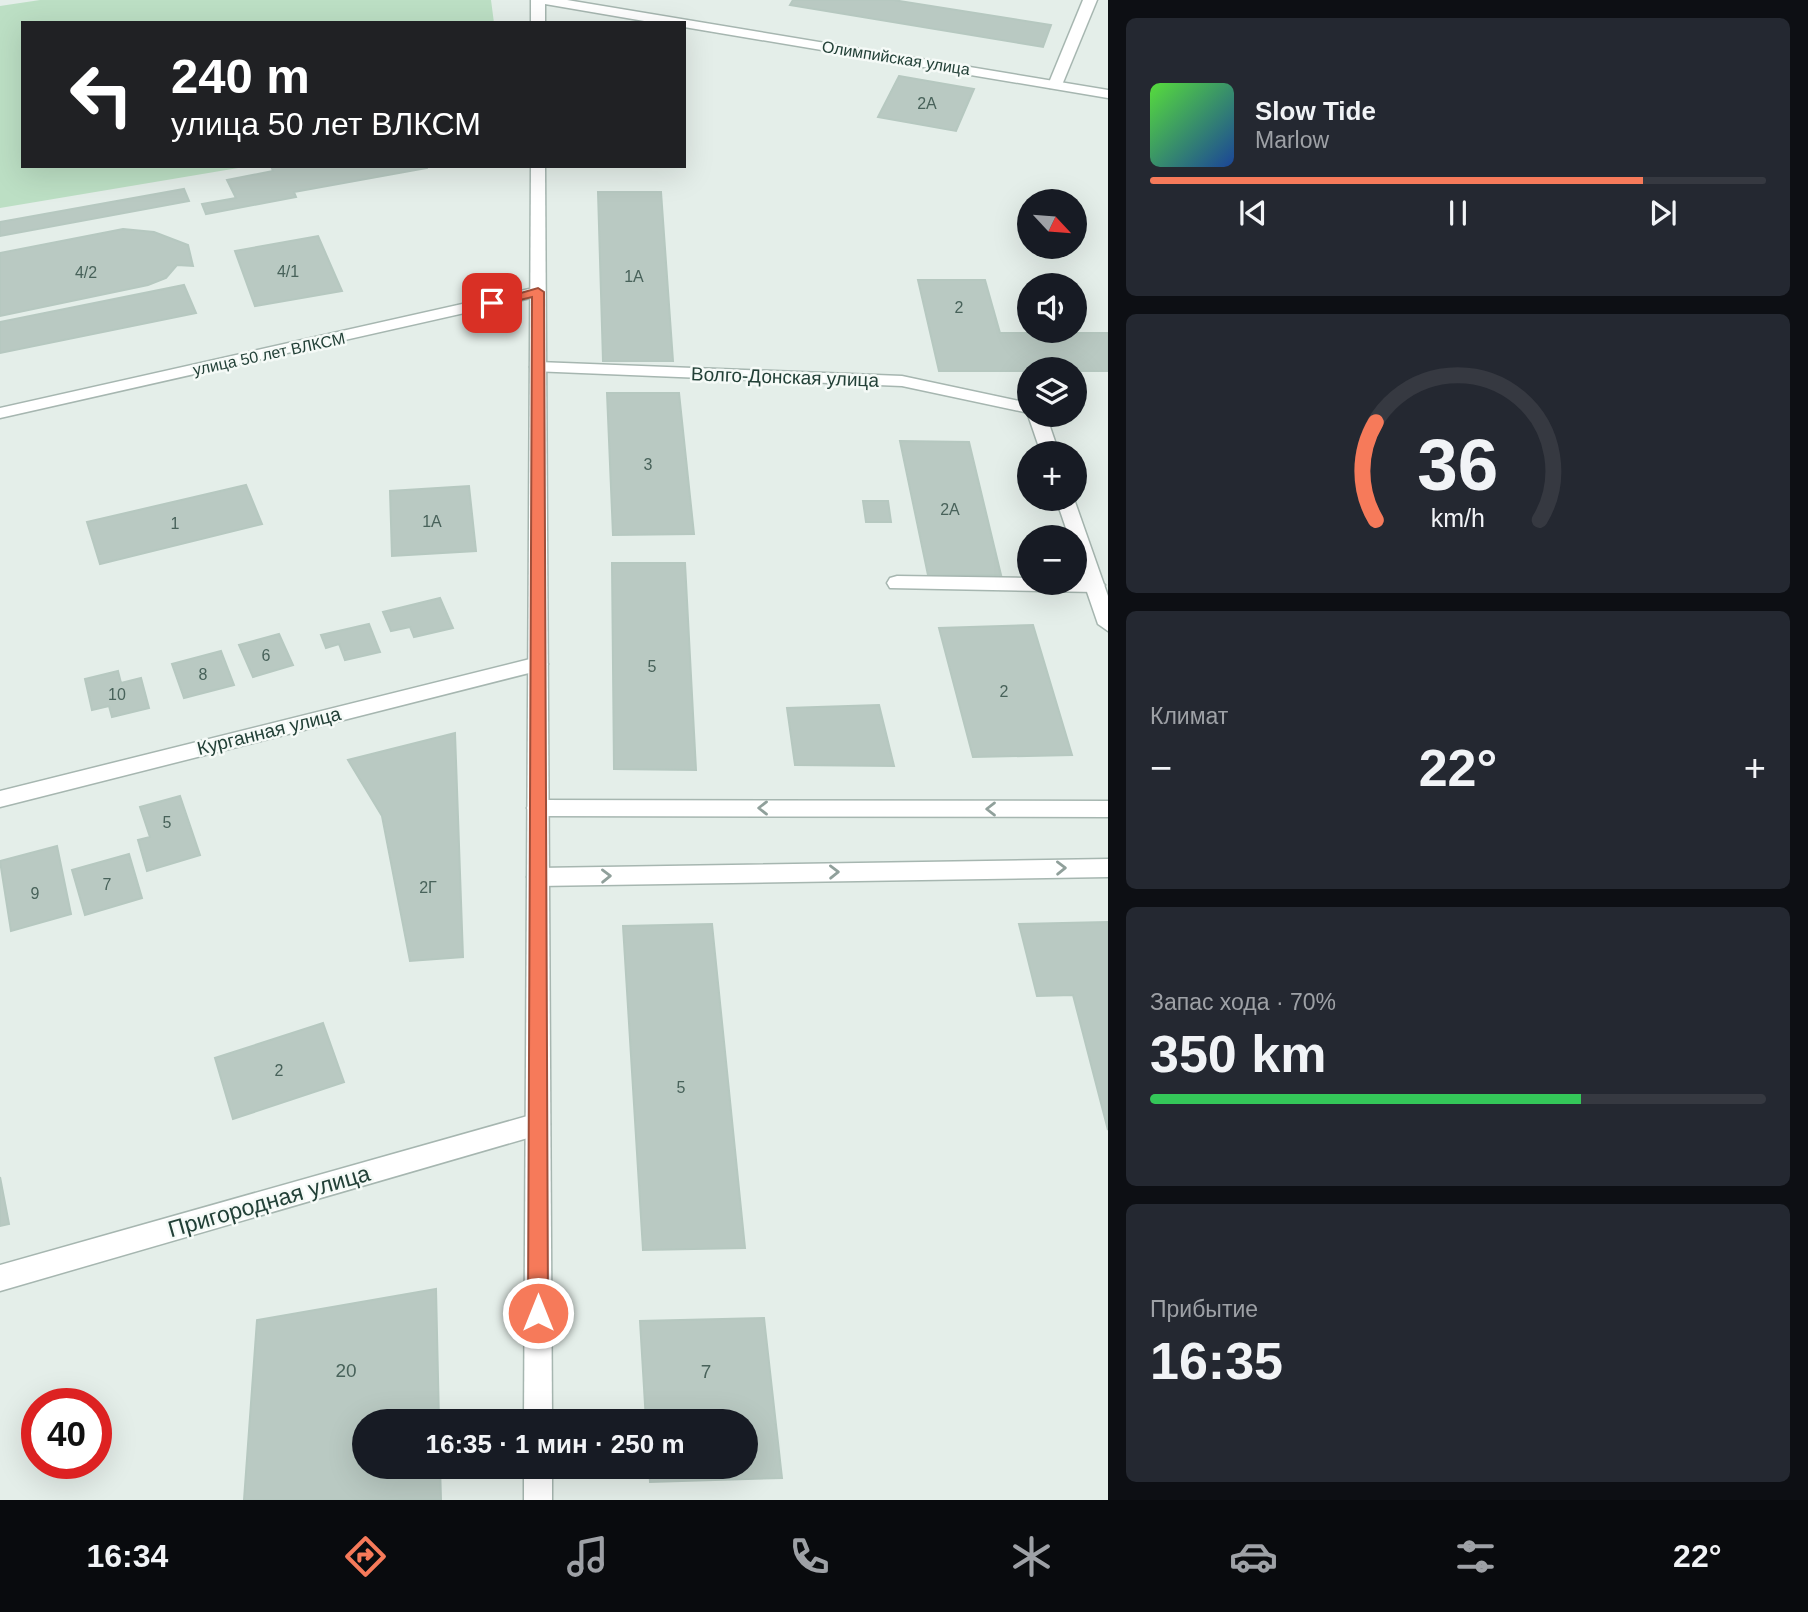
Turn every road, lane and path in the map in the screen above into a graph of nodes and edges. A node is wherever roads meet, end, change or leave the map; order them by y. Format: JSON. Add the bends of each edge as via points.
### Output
{"nodes":[{"id":1,"x":541,"y":0,"type":"edge"},
{"id":2,"x":1090,"y":0,"type":"edge"},
{"id":3,"x":538,"y":21,"type":"edge"},
{"id":4,"x":671,"y":21,"type":"edge"},
{"id":5,"x":686,"y":24,"type":"edge"},
{"id":6,"x":1055,"y":85,"type":"junction"},
{"id":7,"x":1108,"y":94,"type":"edge"},
{"id":8,"x":538,"y":168,"type":"edge"},
{"id":9,"x":538,"y":292,"type":"junction"},
{"id":10,"x":538,"y":367,"type":"junction"},
{"id":11,"x":1017,"y":405,"type":"edge"},
{"id":12,"x":0,"y":413,"type":"edge"},
{"id":13,"x":1069,"y":511,"type":"edge"},
{"id":14,"x":897,"y":583,"type":"dead end"},
{"id":15,"x":1095,"y":585,"type":"junction"},
{"id":16,"x":1108,"y":624,"type":"edge"},
{"id":17,"x":538,"y":664,"type":"junction"},
{"id":18,"x":0,"y":799,"type":"edge"},
{"id":19,"x":538,"y":808,"type":"junction"},
{"id":20,"x":1108,"y":809,"type":"edge"},
{"id":21,"x":1108,"y":868,"type":"edge"},
{"id":22,"x":538,"y":877,"type":"junction"},
{"id":23,"x":538,"y":1124,"type":"junction"},
{"id":24,"x":0,"y":1278,"type":"edge"},
{"id":25,"x":538,"y":1409,"type":"edge"},
{"id":26,"x":538,"y":1479,"type":"edge"},
{"id":27,"x":538,"y":1500,"type":"edge"}],
"edges":[{"from":1,"to":3,"type":"street"},
{"from":1,"to":4,"type":"street","name":"Олимпийская улица"},
{"from":2,"to":6,"type":"street"},
{"from":5,"to":6,"type":"street","name":"Олимпийская улица"},
{"from":6,"to":7,"type":"street","name":"Олимпийская улица"},
{"from":8,"to":9,"type":"street"},
{"from":9,"to":10,"type":"street"},
{"from":9,"to":12,"type":"street","name":"улица 50 лет ВЛКСМ"},
{"from":10,"to":11,"type":"street","name":"Волго-Донская улица","via":[[902,381]]},
{"from":10,"to":17,"type":"street"},
{"from":13,"to":15,"type":"street"},
{"from":14,"to":15,"type":"street"},
{"from":15,"to":16,"type":"street"},
{"from":17,"to":18,"type":"street","name":"Курганная улица"},
{"from":17,"to":19,"type":"street"},
{"from":20,"to":19,"type":"street","one_way":true},
{"from":19,"to":22,"type":"street"},
{"from":22,"to":21,"type":"street","one_way":true},
{"from":22,"to":23,"type":"street"},
{"from":23,"to":24,"type":"street","name":"Пригородная улица"},
{"from":23,"to":25,"type":"street"},
{"from":26,"to":27,"type":"street"}]}
